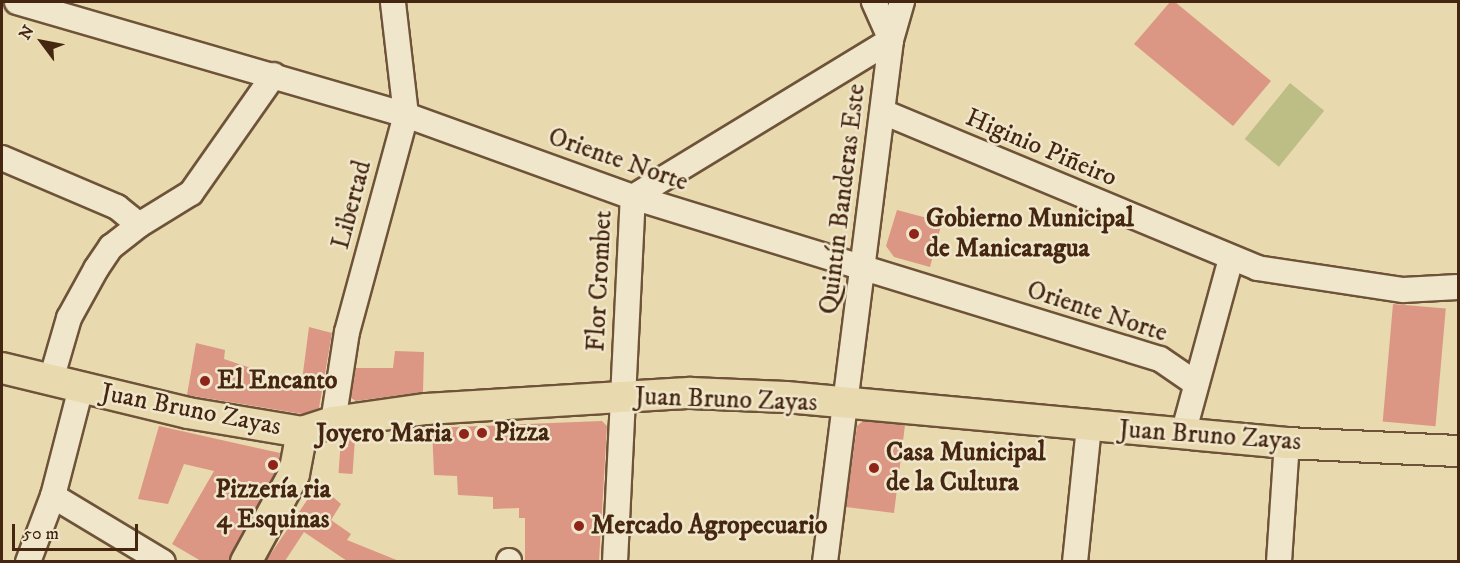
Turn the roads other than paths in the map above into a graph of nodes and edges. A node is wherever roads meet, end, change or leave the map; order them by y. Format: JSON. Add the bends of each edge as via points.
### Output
{"nodes":[{"id":1,"x":17,"y":2,"type":"edge"},
{"id":2,"x":393,"y":2,"type":"edge"},
{"id":3,"x":874,"y":2,"type":"edge"},
{"id":4,"x":902,"y":2,"type":"edge"},
{"id":5,"x":891,"y":40,"type":"junction"},
{"id":6,"x":274,"y":75,"type":"junction"},
{"id":7,"x":883,"y":112,"type":"junction"},
{"id":8,"x":406,"y":115,"type":"junction"},
{"id":9,"x":2,"y":158,"type":"edge"},
{"id":10,"x":633,"y":197,"type":"junction"},
{"id":11,"x":139,"y":225,"type":"junction"},
{"id":12,"x":1231,"y":259,"type":"junction"},
{"id":13,"x":864,"y":270,"type":"junction"},
{"id":14,"x":1458,"y":287,"type":"edge"},
{"id":15,"x":2,"y":368,"type":"edge"},
{"id":16,"x":51,"y":381,"type":"junction"},
{"id":17,"x":1195,"y":383,"type":"junction"},
{"id":18,"x":81,"y":388,"type":"junction"},
{"id":19,"x":622,"y":396,"type":"junction"},
{"id":20,"x":845,"y":405,"type":"junction"},
{"id":21,"x":333,"y":422,"type":"junction"},
{"id":22,"x":1089,"y":427,"type":"junction"},
{"id":23,"x":302,"y":432,"type":"junction"},
{"id":24,"x":1184,"y":434,"type":"junction"},
{"id":25,"x":1287,"y":442,"type":"junction"},
{"id":26,"x":1458,"y":451,"type":"edge"},
{"id":27,"x":52,"y":496,"type":"junction"},
{"id":28,"x":28,"y":561,"type":"edge"},
{"id":29,"x":162,"y":561,"type":"edge"},
{"id":30,"x":246,"y":561,"type":"edge"},
{"id":31,"x":615,"y":561,"type":"edge"},
{"id":32,"x":825,"y":561,"type":"edge"},
{"id":33,"x":1076,"y":561,"type":"edge"},
{"id":34,"x":1279,"y":561,"type":"edge"}],
"edges":[{"from":1,"to":6,"type":"street","name":"Oriente Norte"},
{"from":2,"to":8,"type":"street","name":"Libertad"},
{"from":3,"to":5,"type":"street"},
{"from":4,"to":5,"type":"street","name":"Quintín Banderas Este"},
{"from":5,"to":7,"type":"street","name":"Quintín Banderas Este"},
{"from":5,"to":10,"type":"street","name":"Flor Crombet"},
{"from":6,"to":8,"type":"street","name":"Oriente Norte"},
{"from":6,"to":11,"type":"street","via":[[191,193]]},
{"from":7,"to":12,"type":"street","name":"Higinio Piñeiro"},
{"from":7,"to":13,"type":"street","name":"Quintín Banderas Este"},
{"from":8,"to":10,"type":"street","name":"Oriente Norte"},
{"from":8,"to":21,"type":"street","name":"Libertad","via":[[347,333]]},
{"from":9,"to":11,"type":"street","via":[[117,207]]},
{"from":10,"to":13,"type":"street","name":"Oriente Norte"},
{"from":10,"to":19,"type":"street","name":"Flor Crombet"},
{"from":11,"to":16,"type":"street","via":[[111,247],[78,299]]},
{"from":12,"to":14,"type":"street","name":"Higinio Piñeiro","via":[[1257,268],[1403,290]]},
{"from":12,"to":17,"type":"street"},
{"from":13,"to":17,"type":"street","name":"Oriente Norte","via":[[1160,359]]},
{"from":13,"to":20,"type":"street","name":"Quintín Banderas Este"},
{"from":15,"to":16,"type":"main road","name":"Juan Bruno Zayas"},
{"from":16,"to":18,"type":"main road","name":"Juan Bruno Zayas"},
{"from":17,"to":24,"type":"street"},
{"from":18,"to":23,"type":"main road","name":"Juan Bruno Zayas","via":[[188,413]]},
{"from":18,"to":27,"type":"street"},
{"from":19,"to":20,"type":"main road","name":"Juan Bruno Zayas","via":[[692,393],[786,397]]},
{"from":19,"to":21,"type":"main road","name":"Juan Bruno Zayas","via":[[473,405]]},
{"from":19,"to":31,"type":"street","name":"Flor Crombet"},
{"from":20,"to":22,"type":"main road","name":"Juan Bruno Zayas"},
{"from":20,"to":32,"type":"street","name":"Quintín Banderas Este"},
{"from":21,"to":23,"type":"main road","name":"Juan Bruno Zayas"},
{"from":22,"to":24,"type":"main road","name":"Juan Bruno Zayas"},
{"from":22,"to":33,"type":"street"},
{"from":23,"to":30,"type":"main road","via":[[294,474]]},
{"from":24,"to":25,"type":"main road","name":"Juan Bruno Zayas"},
{"from":25,"to":26,"type":"main road","name":"Juan Bruno Zayas"},
{"from":25,"to":34,"type":"street"},
{"from":27,"to":28,"type":"street"},
{"from":27,"to":29,"type":"street"}]}
